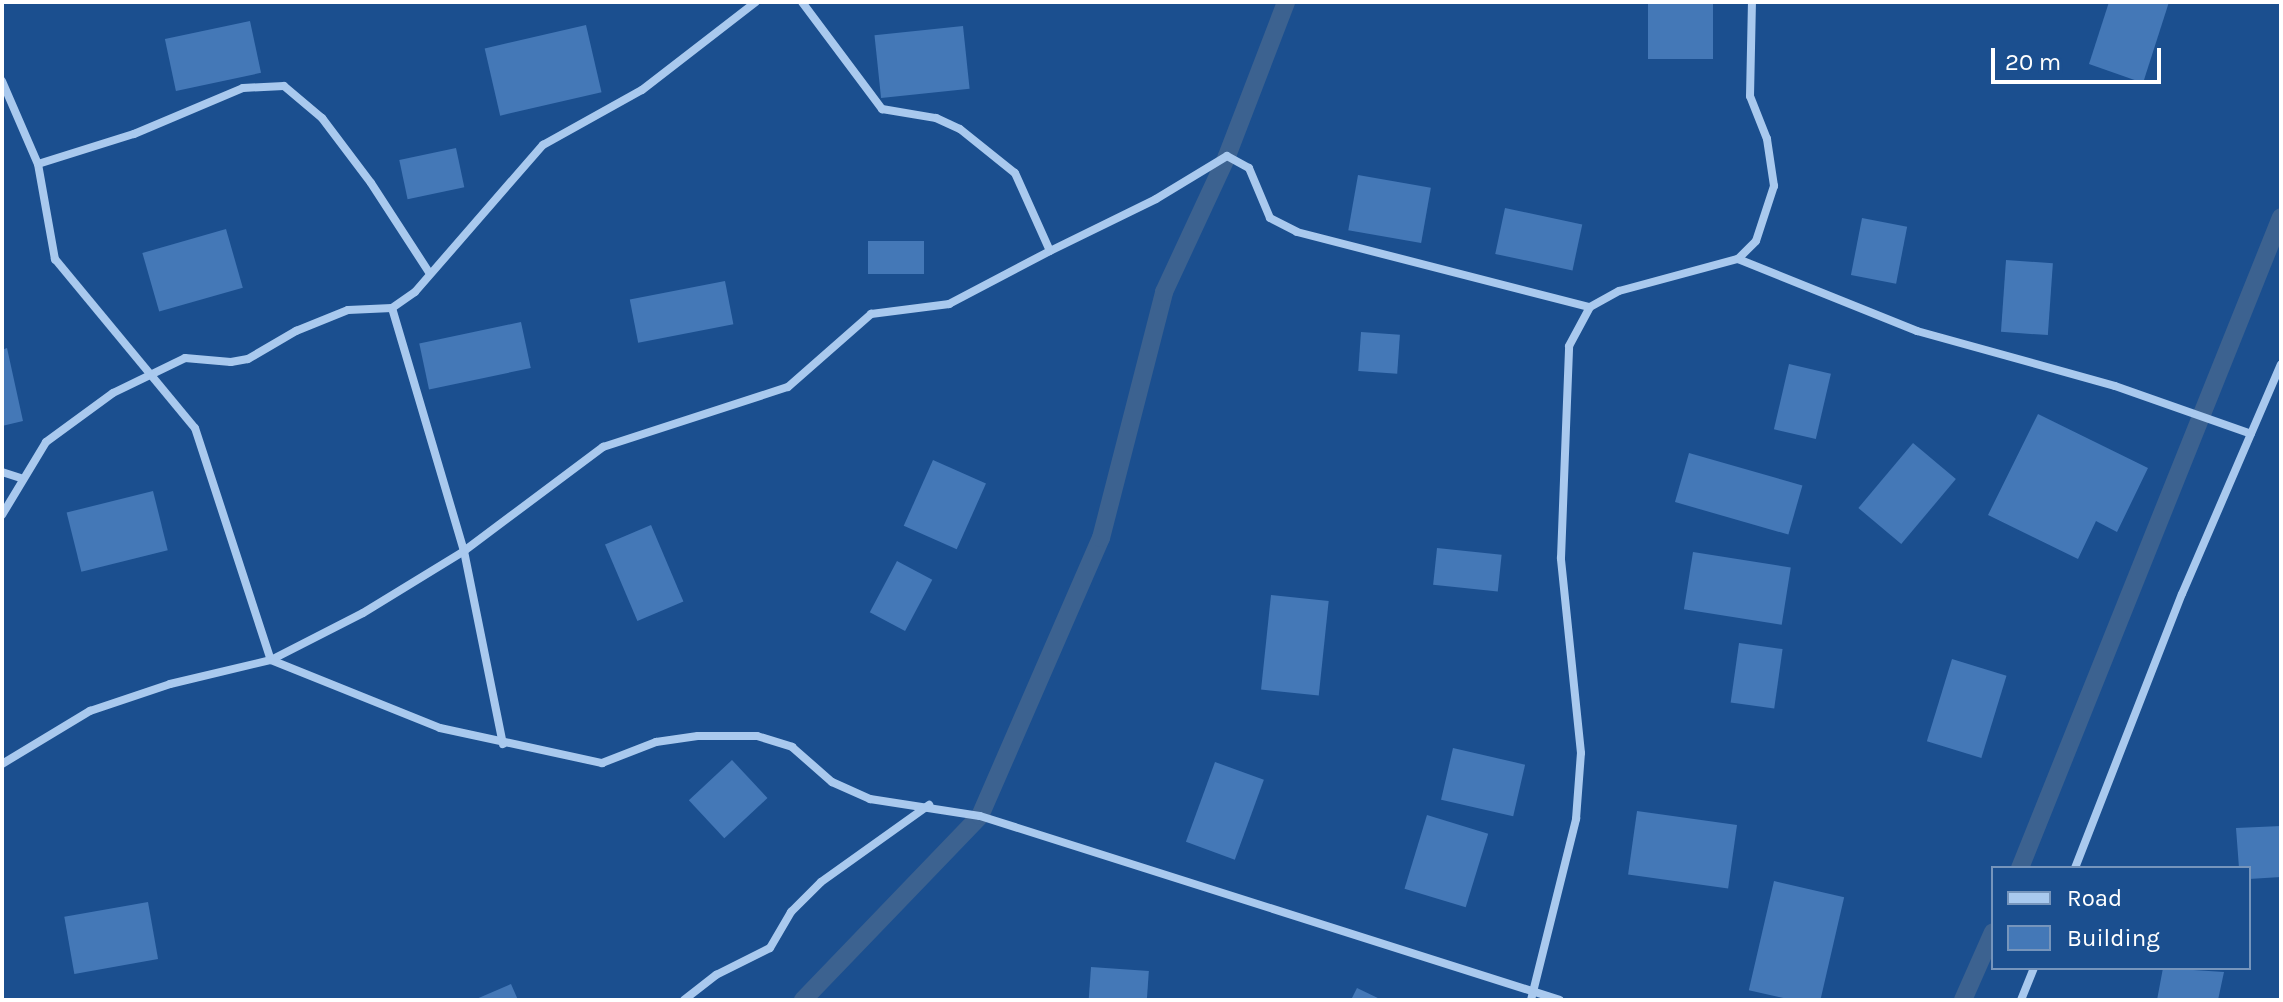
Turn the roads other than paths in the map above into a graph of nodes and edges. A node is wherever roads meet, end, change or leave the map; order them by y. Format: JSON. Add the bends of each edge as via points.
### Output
{"nodes":[{"id":1,"x":756,"y":2,"type":"edge"},
{"id":2,"x":802,"y":2,"type":"edge"},
{"id":3,"x":1752,"y":2,"type":"edge"},
{"id":4,"x":2,"y":81,"type":"edge"},
{"id":5,"x":38,"y":164,"type":"junction"},
{"id":6,"x":1050,"y":251,"type":"junction"},
{"id":7,"x":1738,"y":259,"type":"junction"},
{"id":8,"x":430,"y":274,"type":"junction"},
{"id":9,"x":1590,"y":307,"type":"junction"},
{"id":10,"x":392,"y":308,"type":"junction"},
{"id":11,"x":2281,"y":364,"type":"edge"},
{"id":12,"x":151,"y":375,"type":"junction"},
{"id":13,"x":2251,"y":434,"type":"junction"},
{"id":14,"x":2,"y":472,"type":"edge"},
{"id":15,"x":23,"y":479,"type":"junction"},
{"id":16,"x":2,"y":515,"type":"edge"},
{"id":17,"x":464,"y":551,"type":"junction"},
{"id":18,"x":271,"y":660,"type":"junction"},
{"id":19,"x":503,"y":744,"type":"junction"},
{"id":20,"x":2,"y":764,"type":"edge"},
{"id":21,"x":930,"y":805,"type":"junction"},
{"id":22,"x":2076,"y":866,"type":"edge"},
{"id":23,"x":2033,"y":970,"type":"edge"},
{"id":24,"x":1533,"y":996,"type":"edge"},
{"id":25,"x":684,"y":1000,"type":"edge"},
{"id":26,"x":1560,"y":1000,"type":"edge"},
{"id":27,"x":2021,"y":1000,"type":"edge"}],
"edges":[{"from":1,"to":8,"type":"street","via":[[642,90],[543,145]]},
{"from":2,"to":6,"type":"street","via":[[882,109],[936,118],[960,129],[1015,173]]},
{"from":3,"to":7,"type":"street","via":[[1750,96],[1767,139],[1774,186],[1756,241]]},
{"from":4,"to":5,"type":"street"},
{"from":5,"to":8,"type":"street","via":[[134,134],[243,88],[284,86],[322,118]]},
{"from":5,"to":12,"type":"street","via":[[55,259]]},
{"from":6,"to":9,"type":"street","via":[[1156,199],[1227,156],[1249,168],[1270,218],[1297,232]]},
{"from":6,"to":17,"type":"street","via":[[949,304],[871,314],[788,387],[603,447]]},
{"from":7,"to":9,"type":"street","via":[[1619,291]]},
{"from":7,"to":13,"type":"street","via":[[1917,331],[2115,386]]},
{"from":8,"to":10,"type":"street"},
{"from":9,"to":24,"type":"street","via":[[1569,346],[1561,558],[1581,753],[1576,819]]},
{"from":10,"to":12,"type":"street","via":[[348,310],[296,331],[248,359],[185,358]]},
{"from":10,"to":17,"type":"street"},
{"from":11,"to":13,"type":"street"},
{"from":12,"to":15,"type":"street","via":[[74,419],[46,442]]},
{"from":12,"to":18,"type":"street","via":[[195,428]]},
{"from":13,"to":22,"type":"street"},
{"from":14,"to":15,"type":"street"},
{"from":15,"to":16,"type":"street"},
{"from":17,"to":18,"type":"street","via":[[363,613]]},
{"from":17,"to":19,"type":"street"},
{"from":18,"to":19,"type":"street","via":[[440,728]]},
{"from":18,"to":20,"type":"street","via":[[170,684],[90,711]]},
{"from":19,"to":21,"type":"street","via":[[602,763],[656,742],[757,736],[792,747],[832,782],[870,799]]},
{"from":21,"to":24,"type":"street","via":[[995,820]]},
{"from":21,"to":25,"type":"street","via":[[853,865],[821,882],[791,912],[770,948],[716,975]]},
{"from":23,"to":27,"type":"street"},
{"from":24,"to":26,"type":"street"}]}
